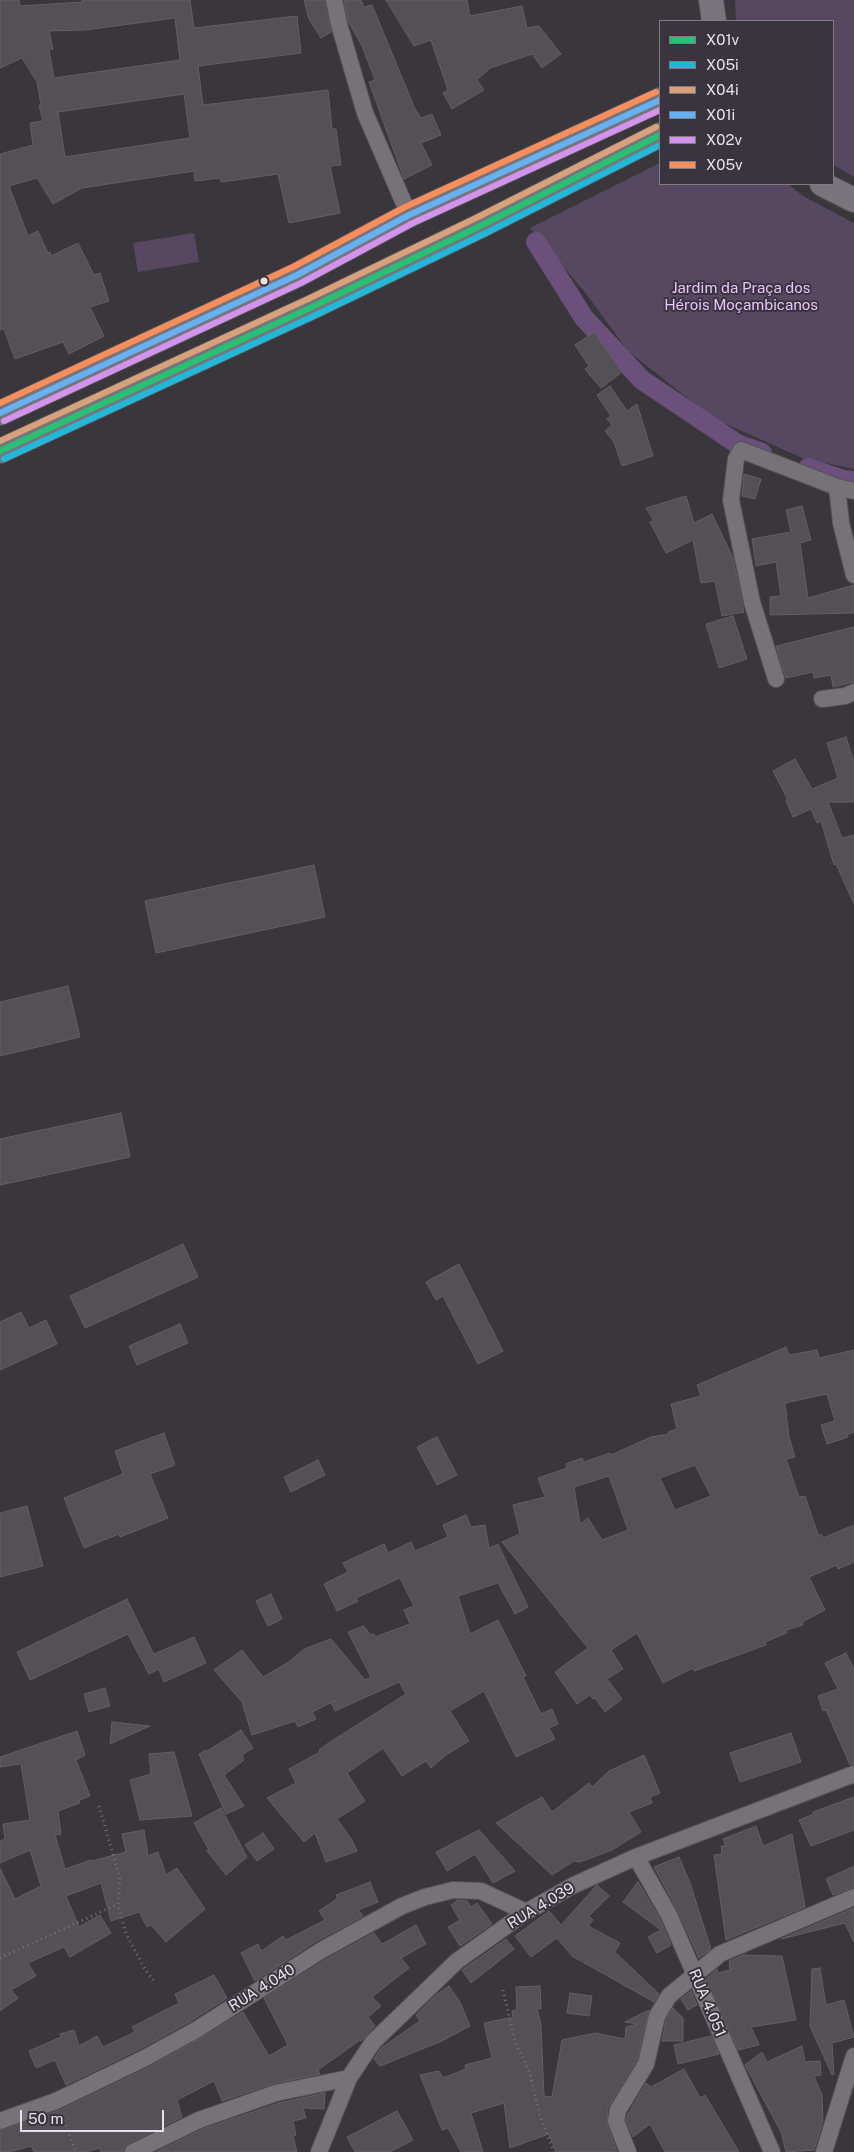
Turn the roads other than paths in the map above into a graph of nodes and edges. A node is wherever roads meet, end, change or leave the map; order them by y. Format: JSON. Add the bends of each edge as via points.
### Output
{"nodes":[{"id":1,"x":334,"y":0,"type":"edge"},
{"id":2,"x":711,"y":0,"type":"edge"},
{"id":3,"x":714,"y":20,"type":"edge"},
{"id":4,"x":659,"y":100,"type":"edge"},
{"id":5,"x":659,"y":136,"type":"edge"},
{"id":6,"x":824,"y":185,"type":"edge"},
{"id":7,"x":854,"y":200,"type":"edge"},
{"id":8,"x":409,"y":215,"type":"junction"},
{"id":9,"x":0,"y":413,"type":"edge"},
{"id":10,"x":0,"y":451,"type":"edge"},
{"id":11,"x":836,"y":487,"type":"junction"},
{"id":12,"x":854,"y":491,"type":"edge"},
{"id":13,"x":854,"y":575,"type":"edge"},
{"id":14,"x":776,"y":679,"type":"dead end"},
{"id":15,"x":854,"y":692,"type":"edge"},
{"id":16,"x":822,"y":699,"type":"dead end"},
{"id":17,"x":854,"y":1774,"type":"edge"},
{"id":18,"x":636,"y":1857,"type":"junction"},
{"id":19,"x":854,"y":1897,"type":"edge"},
{"id":20,"x":526,"y":1912,"type":"junction"},
{"id":21,"x":696,"y":1976,"type":"junction"},
{"id":22,"x":854,"y":2056,"type":"edge"},
{"id":23,"x":349,"y":2078,"type":"junction"},
{"id":24,"x":0,"y":2121,"type":"edge"},
{"id":25,"x":158,"y":2146,"type":"edge"},
{"id":26,"x":133,"y":2152,"type":"edge"},
{"id":27,"x":319,"y":2152,"type":"edge"},
{"id":28,"x":628,"y":2152,"type":"edge"},
{"id":29,"x":772,"y":2152,"type":"edge"},
{"id":30,"x":824,"y":2152,"type":"edge"}],
"edges":[{"from":1,"to":8,"type":"street","via":[[365,113]]},
{"from":2,"to":3,"type":"main road"},
{"from":4,"to":8,"type":"main road"},
{"from":5,"to":10,"type":"main road","via":[[480,226]]},
{"from":6,"to":7,"type":"main road"},
{"from":8,"to":9,"type":"main road","via":[[297,275]]},
{"from":11,"to":12,"type":"street"},
{"from":11,"to":13,"type":"street","via":[[840,523]]},
{"from":11,"to":14,"type":"street","via":[[741,450],[736,459],[730,500],[752,602]]},
{"from":15,"to":16,"type":"street"},
{"from":17,"to":18,"type":"street","name":"RUA 4.039"},
{"from":18,"to":20,"type":"street","name":"RUA 4.039","via":[[574,1885]]},
{"from":18,"to":21,"type":"street","name":"RUA 4.051","via":[[669,1915]]},
{"from":19,"to":21,"type":"street","via":[[720,1954]]},
{"from":20,"to":23,"type":"street","name":"RUA 4.039","via":[[457,1961],[373,2042]]},
{"from":20,"to":24,"type":"street","name":"RUA 4.040","via":[[481,1891],[453,1890],[402,1906],[322,1950],[196,2030],[142,2059],[56,2101]]},
{"from":21,"to":28,"type":"street","via":[[669,1996],[657,2016],[646,2064],[618,2110],[616,2121]]},
{"from":21,"to":29,"type":"street","name":"RUA 4.051"},
{"from":22,"to":30,"type":"street"},
{"from":23,"to":25,"type":"street","via":[[276,2093],[200,2120]]},
{"from":23,"to":27,"type":"street","name":"RUA 4.039"},
{"from":25,"to":26,"type":"street"}]}
